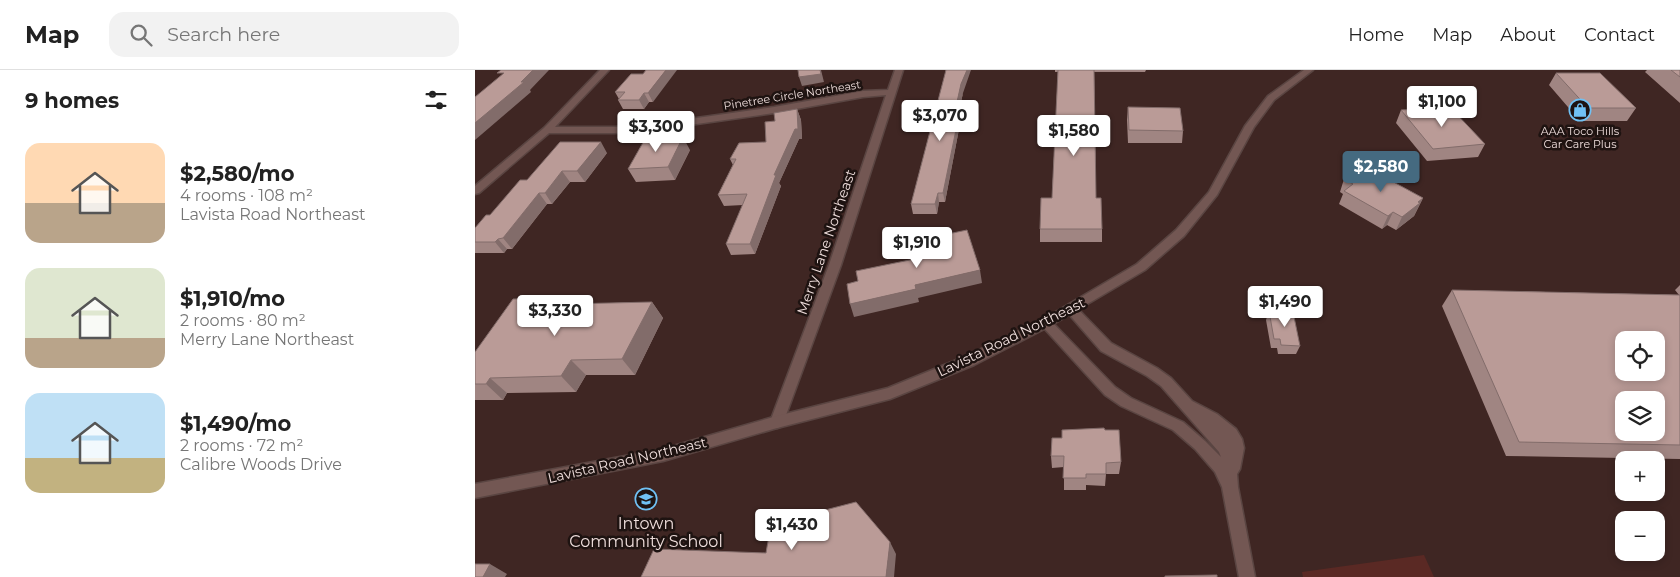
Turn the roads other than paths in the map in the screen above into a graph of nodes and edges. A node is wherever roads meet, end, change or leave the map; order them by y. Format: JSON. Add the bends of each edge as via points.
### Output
{"nodes":[{"id":1,"x":605,"y":70,"type":"edge"},
{"id":2,"x":899,"y":70,"type":"edge"},
{"id":3,"x":1309,"y":70,"type":"edge"},
{"id":4,"x":891,"y":92,"type":"junction"},
{"id":5,"x":547,"y":130,"type":"junction"},
{"id":6,"x":475,"y":191,"type":"edge"},
{"id":7,"x":1071,"y":309,"type":"junction"},
{"id":8,"x":1046,"y":323,"type":"junction"},
{"id":9,"x":777,"y":422,"type":"junction"},
{"id":10,"x":1230,"y":487,"type":"junction"},
{"id":11,"x":475,"y":491,"type":"edge"},
{"id":12,"x":1247,"y":577,"type":"edge"}],
"edges":[{"from":1,"to":5,"type":"street"},
{"from":2,"to":4,"type":"street","name":"Merry Lane Northeast"},
{"from":3,"to":7,"type":"street","name":"Lavista Road Northeast","via":[[1271,98],[1255,118],[1213,193],[1180,233],[1141,267]]},
{"from":4,"to":5,"type":"street","name":"Pinetree Circle Northeast","via":[[661,126]]},
{"from":4,"to":9,"type":"street","name":"Merry Lane Northeast","via":[[835,265]]},
{"from":5,"to":6,"type":"street"},
{"from":7,"to":8,"type":"street","name":"Lavista Road Northeast"},
{"from":7,"to":10,"type":"street","via":[[1106,347],[1152,372],[1166,382],[1181,401],[1222,425],[1234,437],[1237,446]]},
{"from":8,"to":9,"type":"street","name":"Lavista Road Northeast","via":[[969,361],[891,393]]},
{"from":8,"to":10,"type":"street","via":[[1110,391],[1178,426],[1200,445],[1220,467]]},
{"from":9,"to":11,"type":"street","name":"Lavista Road Northeast","via":[[663,455]]},
{"from":10,"to":12,"type":"street"}]}
